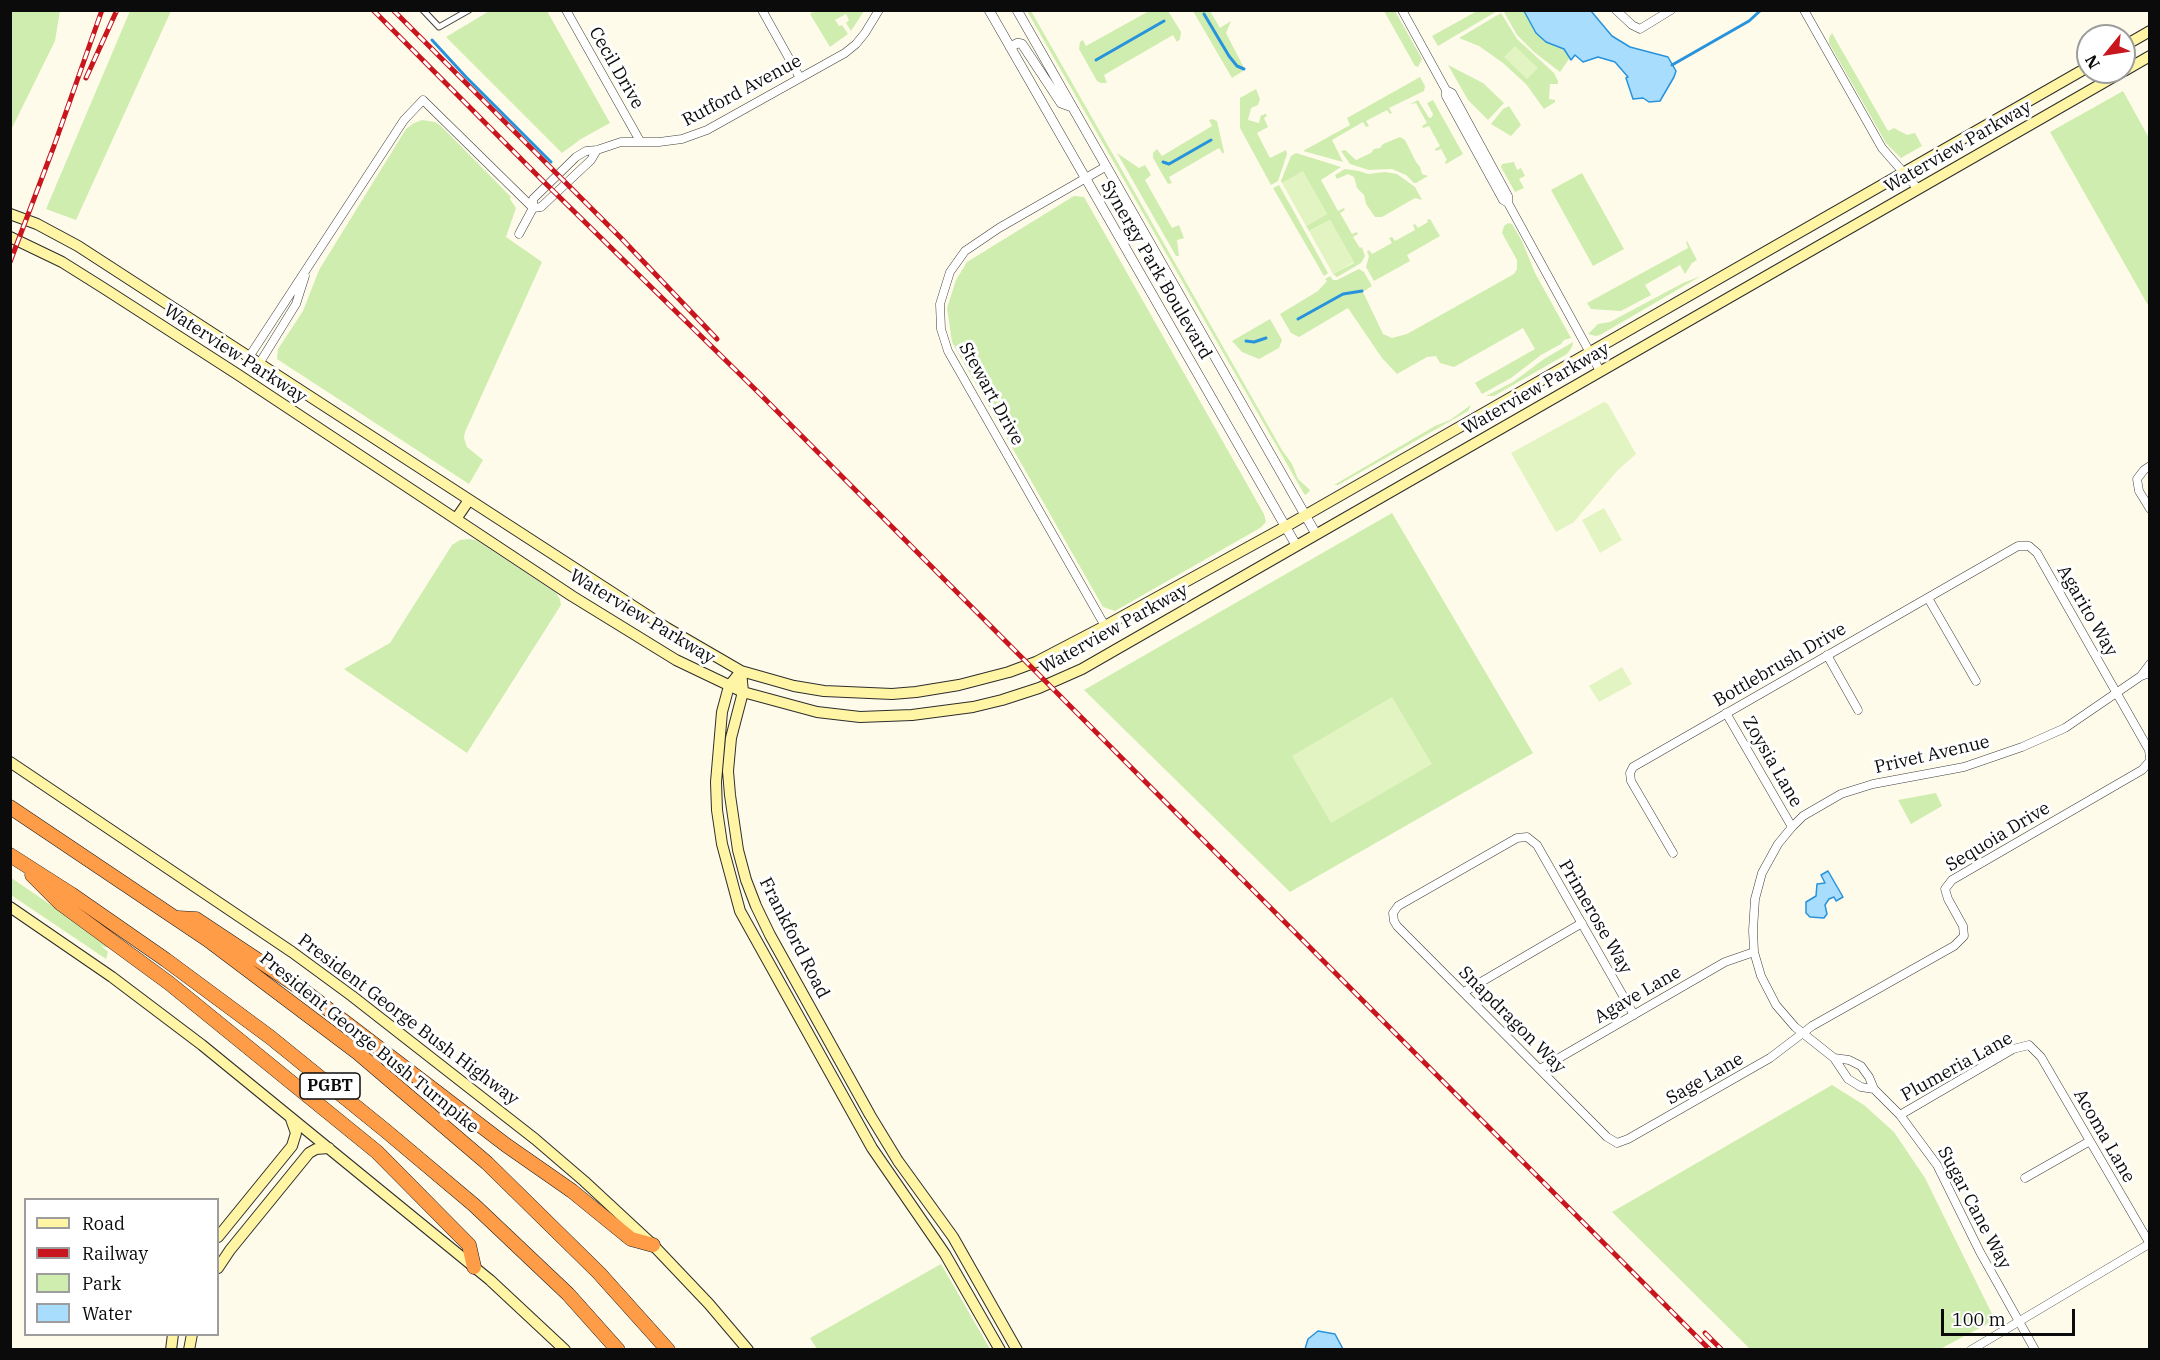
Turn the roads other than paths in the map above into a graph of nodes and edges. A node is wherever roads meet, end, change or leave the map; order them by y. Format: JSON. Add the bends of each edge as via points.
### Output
{"nodes":[{"id":1,"x":423,"y":10,"type":"edge"},
{"id":2,"x":469,"y":10,"type":"edge"},
{"id":3,"x":566,"y":10,"type":"edge"},
{"id":4,"x":762,"y":10,"type":"edge"},
{"id":5,"x":879,"y":10,"type":"edge"},
{"id":6,"x":989,"y":10,"type":"edge"},
{"id":7,"x":1010,"y":10,"type":"edge"},
{"id":8,"x":1402,"y":10,"type":"edge"},
{"id":9,"x":1616,"y":10,"type":"edge"},
{"id":10,"x":1671,"y":10,"type":"edge"},
{"id":11,"x":1804,"y":10,"type":"edge"},
{"id":12,"x":1018,"y":13,"type":"edge"},
{"id":13,"x":2150,"y":31,"type":"edge"},
{"id":14,"x":2136,"y":39,"type":"edge"},
{"id":15,"x":1010,"y":47,"type":"junction"},
{"id":16,"x":2150,"y":56,"type":"edge"},
{"id":17,"x":2136,"y":63,"type":"edge"},
{"id":18,"x":2076,"y":73,"type":"edge"},
{"id":19,"x":800,"y":78,"type":"junction"},
{"id":20,"x":2098,"y":84,"type":"edge"},
{"id":21,"x":2019,"y":106,"type":"junction"},
{"id":22,"x":1072,"y":107,"type":"junction"},
{"id":23,"x":2030,"y":125,"type":"junction"},
{"id":24,"x":640,"y":141,"type":"junction"},
{"id":25,"x":1105,"y":167,"type":"junction"},
{"id":26,"x":1902,"y":173,"type":"junction"},
{"id":27,"x":1085,"y":179,"type":"junction"},
{"id":28,"x":1918,"y":189,"type":"junction"},
{"id":29,"x":533,"y":208,"type":"junction"},
{"id":30,"x":10,"y":214,"type":"edge"},
{"id":31,"x":519,"y":234,"type":"dead end"},
{"id":32,"x":10,"y":237,"type":"edge"},
{"id":33,"x":306,"y":271,"type":"junction"},
{"id":34,"x":1589,"y":352,"type":"junction"},
{"id":35,"x":249,"y":357,"type":"junction"},
{"id":36,"x":259,"y":364,"type":"junction"},
{"id":37,"x":1600,"y":372,"type":"junction"},
{"id":38,"x":237,"y":374,"type":"junction"},
{"id":39,"x":248,"y":381,"type":"junction"},
{"id":40,"x":2150,"y":466,"type":"edge"},
{"id":41,"x":1380,"y":472,"type":"junction"},
{"id":42,"x":1391,"y":491,"type":"junction"},
{"id":43,"x":469,"y":500,"type":"junction"},
{"id":44,"x":2150,"y":509,"type":"edge"},
{"id":45,"x":1305,"y":515,"type":"junction"},
{"id":46,"x":456,"y":519,"type":"junction"},
{"id":47,"x":1285,"y":526,"type":"junction"},
{"id":48,"x":1316,"y":534,"type":"junction"},
{"id":49,"x":1296,"y":545,"type":"junction"},
{"id":50,"x":2029,"y":546,"type":"joint"},
{"id":51,"x":1928,"y":598,"type":"junction"},
{"id":52,"x":1105,"y":626,"type":"junction"},
{"id":53,"x":1827,"y":655,"type":"junction"},
{"id":54,"x":2150,"y":664,"type":"edge"},
{"id":55,"x":741,"y":671,"type":"junction"},
{"id":56,"x":2145,"y":674,"type":"edge"},
{"id":57,"x":1976,"y":681,"type":"dead end"},
{"id":58,"x":729,"y":686,"type":"junction"},
{"id":59,"x":743,"y":692,"type":"junction"},
{"id":60,"x":2116,"y":692,"type":"junction"},
{"id":61,"x":892,"y":694,"type":"junction"},
{"id":62,"x":1858,"y":710,"type":"dead end"},
{"id":63,"x":1726,"y":713,"type":"junction"},
{"id":64,"x":894,"y":716,"type":"junction"},
{"id":65,"x":2150,"y":760,"type":"edge"},
{"id":66,"x":10,"y":762,"type":"edge"},
{"id":67,"x":10,"y":807,"type":"edge"},
{"id":68,"x":1792,"y":826,"type":"junction"},
{"id":69,"x":1527,"y":837,"type":"joint"},
{"id":70,"x":1673,"y":853,"type":"dead end"},
{"id":71,"x":12,"y":856,"type":"edge"},
{"id":72,"x":10,"y":907,"type":"edge"},
{"id":73,"x":176,"y":918,"type":"junction"},
{"id":74,"x":1582,"y":923,"type":"junction"},
{"id":75,"x":1754,"y":952,"type":"junction"},
{"id":76,"x":1464,"y":992,"type":"junction"},
{"id":77,"x":1634,"y":1015,"type":"junction"},
{"id":78,"x":1802,"y":1033,"type":"junction"},
{"id":79,"x":2029,"y":1045,"type":"joint"},
{"id":80,"x":1834,"y":1058,"type":"junction"},
{"id":81,"x":1540,"y":1069,"type":"junction"},
{"id":82,"x":1874,"y":1089,"type":"junction"},
{"id":83,"x":870,"y":1115,"type":"junction"},
{"id":84,"x":1900,"y":1115,"type":"junction"},
{"id":85,"x":289,"y":1116,"type":"junction"},
{"id":86,"x":858,"y":1122,"type":"junction"},
{"id":87,"x":2090,"y":1141,"type":"junction"},
{"id":88,"x":1617,"y":1143,"type":"joint"},
{"id":89,"x":328,"y":1148,"type":"junction"},
{"id":90,"x":2025,"y":1178,"type":"dead end"},
{"id":91,"x":219,"y":1237,"type":"edge"},
{"id":92,"x":219,"y":1239,"type":"edge"},
{"id":93,"x":2149,"y":1244,"type":"edge"},
{"id":94,"x":653,"y":1245,"type":"junction"},
{"id":95,"x":230,"y":1250,"type":"junction"},
{"id":96,"x":219,"y":1266,"type":"edge"},
{"id":97,"x":474,"y":1267,"type":"junction"},
{"id":98,"x":2018,"y":1322,"type":"junction"},
{"id":99,"x":565,"y":1350,"type":"edge"},
{"id":100,"x":618,"y":1350,"type":"edge"},
{"id":101,"x":668,"y":1350,"type":"edge"},
{"id":102,"x":748,"y":1350,"type":"edge"},
{"id":103,"x":1000,"y":1350,"type":"edge"},
{"id":104,"x":1017,"y":1350,"type":"edge"},
{"id":105,"x":1971,"y":1350,"type":"edge"},
{"id":106,"x":2035,"y":1350,"type":"edge"}],
"edges":[{"from":1,"to":2,"type":"street","via":[[440,27]]},
{"from":3,"to":24,"type":"street","name":"Cecil Drive"},
{"from":4,"to":19,"type":"street"},
{"from":5,"to":19,"type":"street","name":"Rutford Avenue","via":[[856,44]]},
{"from":6,"to":15,"type":"street","name":"Synergy Park Boulevard"},
{"from":7,"to":12,"type":"street"},
{"from":8,"to":34,"type":"street","via":[[1446,90],[1452,93]]},
{"from":9,"to":10,"type":"street","via":[[1640,29]]},
{"from":11,"to":26,"type":"street","via":[[1872,130]]},
{"from":12,"to":22,"type":"street","name":"Synergy Park Boulevard"},
{"from":13,"to":14,"type":"main road"},
{"from":15,"to":22,"type":"street","via":[[1022,44],[1061,103]]},
{"from":15,"to":27,"type":"street","name":"Synergy Park Boulevard"},
{"from":16,"to":17,"type":"main road","name":"Waterview Parkway"},
{"from":18,"to":21,"type":"main road","name":"Waterview Parkway"},
{"from":19,"to":24,"type":"street","name":"Rutford Avenue","via":[[694,135],[659,142]]},
{"from":20,"to":23,"type":"main road","name":"Waterview Parkway"},
{"from":21,"to":23,"type":"main road"},
{"from":21,"to":26,"type":"main road","name":"Waterview Parkway"},
{"from":22,"to":25,"type":"street","name":"Synergy Park Boulevard"},
{"from":23,"to":28,"type":"main road","name":"Waterview Parkway"},
{"from":24,"to":29,"type":"street","name":"Rutford Avenue","via":[[597,150],[541,207]]},
{"from":25,"to":27,"type":"street","name":"Stewart Drive"},
{"from":25,"to":45,"type":"street","name":"Synergy Park Boulevard"},
{"from":26,"to":28,"type":"street"},
{"from":26,"to":34,"type":"main road","name":"Waterview Parkway"},
{"from":27,"to":47,"type":"street","name":"Synergy Park Boulevard"},
{"from":27,"to":52,"type":"street","name":"Stewart Drive","via":[[963,254],[946,282],[940,317],[948,351]]},
{"from":28,"to":37,"type":"main road","name":"Waterview Parkway"},
{"from":29,"to":31,"type":"street","name":"Rutford Avenue"},
{"from":29,"to":33,"type":"street","via":[[423,100],[404,120]]},
{"from":30,"to":35,"type":"main road","name":"Waterview Parkway","via":[[78,246]]},
{"from":32,"to":38,"type":"main road","name":"Waterview Parkway","via":[[62,262]]},
{"from":33,"to":35,"type":"street"},
{"from":33,"to":36,"type":"street","via":[[296,304]]},
{"from":34,"to":37,"type":"street"},
{"from":34,"to":41,"type":"main road","name":"Waterview Parkway"},
{"from":35,"to":36,"type":"main road","name":"Waterview Parkway"},
{"from":35,"to":38,"type":"main road"},
{"from":36,"to":39,"type":"main road"},
{"from":36,"to":43,"type":"main road","name":"Waterview Parkway"},
{"from":37,"to":42,"type":"main road","name":"Waterview Parkway"},
{"from":38,"to":39,"type":"main road","name":"Waterview Parkway"},
{"from":39,"to":46,"type":"main road","name":"Waterview Parkway"},
{"from":40,"to":44,"type":"street","via":[[2137,479]]},
{"from":41,"to":42,"type":"main road"},
{"from":41,"to":45,"type":"main road","name":"Waterview Parkway"},
{"from":42,"to":48,"type":"main road","name":"Waterview Parkway"},
{"from":43,"to":46,"type":"main road"},
{"from":43,"to":55,"type":"main road","name":"Waterview Parkway"},
{"from":45,"to":47,"type":"main road","name":"Waterview Parkway"},
{"from":45,"to":48,"type":"street","name":"Synergy Park Boulevard"},
{"from":46,"to":58,"type":"main road","name":"Waterview Parkway","via":[[642,640]]},
{"from":47,"to":49,"type":"street","name":"Synergy Park Boulevard"},
{"from":47,"to":52,"type":"main road","name":"Waterview Parkway"},
{"from":48,"to":49,"type":"main road","name":"Waterview Parkway"},
{"from":49,"to":64,"type":"main road","name":"Waterview Parkway","via":[[1056,681],[973,707]]},
{"from":50,"to":51,"type":"street","name":"Bottlebrush Drive","via":[[2018,546]]},
{"from":50,"to":60,"type":"street","name":"Agarito Way","via":[[2037,553]]},
{"from":51,"to":53,"type":"street","name":"Bottlebrush Drive"},
{"from":51,"to":57,"type":"street"},
{"from":52,"to":61,"type":"main road","name":"Waterview Parkway","via":[[1009,672],[959,685]]},
{"from":53,"to":62,"type":"street"},
{"from":53,"to":63,"type":"street","name":"Bottlebrush Drive"},
{"from":54,"to":56,"type":"street","name":"Privet Avenue"},
{"from":55,"to":58,"type":"main road","name":"Frankford Road"},
{"from":55,"to":59,"type":"main road","name":"Frankford Road"},
{"from":55,"to":61,"type":"main road","name":"Waterview Parkway","via":[[824,691]]},
{"from":56,"to":60,"type":"street","name":"Privet Avenue"},
{"from":58,"to":59,"type":"main road","name":"Waterview Parkway"},
{"from":58,"to":86,"type":"main road","name":"Frankford Road","via":[[719,736],[716,782],[722,844],[735,896],[748,927]]},
{"from":59,"to":64,"type":"main road","name":"Waterview Parkway","via":[[838,715]]},
{"from":59,"to":83,"type":"main road","name":"Frankford Road","via":[[731,738],[729,771],[733,821],[746,880],[770,935]]},
{"from":60,"to":65,"type":"street","name":"Sequoia Drive","via":[[2149,750]]},
{"from":60,"to":68,"type":"street","name":"Privet Avenue","via":[[2065,728],[2037,741],[1964,767],[1856,789],[1826,802]]},
{"from":61,"to":64,"type":"main road"},
{"from":63,"to":68,"type":"street","name":"Zoysia Lane"},
{"from":63,"to":70,"type":"street","name":"Bottlebrush Drive","via":[[1633,767],[1630,773]]},
{"from":65,"to":78,"type":"street","name":"Sequoia Drive","via":[[2142,770],[1952,880],[1945,889],[1964,936],[1954,946]]},
{"from":66,"to":94,"type":"main road","name":"President George Bush Highway","via":[[345,991],[546,1148]]},
{"from":67,"to":73,"type":"highway","name":"President George Bush Turnpike","number":"PGBT"},
{"from":68,"to":75,"type":"street","name":"Sugar Cane Way","via":[[1770,858],[1758,886]]},
{"from":69,"to":74,"type":"street","name":"Primerose Way","via":[[1536,845]]},
{"from":69,"to":76,"type":"street","name":"Snapdragon Way","via":[[1517,838],[1393,912],[1397,926]]},
{"from":71,"to":97,"type":"highway","via":[[60,903],[169,983],[377,1152],[469,1245]]},
{"from":71,"to":100,"type":"highway","number":"PGBT","via":[[175,967],[270,1037],[386,1131],[474,1205],[567,1294]]},
{"from":72,"to":85,"type":"main road","via":[[152,1006]]},
{"from":73,"to":94,"type":"highway","via":[[196,919],[303,990],[631,1239]]},
{"from":73,"to":101,"type":"highway","name":"President George Bush Turnpike","number":"PGBT","via":[[358,1053],[479,1156],[598,1273]]},
{"from":74,"to":76,"type":"street"},
{"from":74,"to":77,"type":"street","name":"Primerose Way"},
{"from":75,"to":77,"type":"street","name":"Agave Lane","via":[[1725,962]]},
{"from":75,"to":78,"type":"street","name":"Sugar Cane Way","via":[[1770,995]]},
{"from":76,"to":81,"type":"street","name":"Snapdragon Way"},
{"from":77,"to":81,"type":"street","name":"Agave Lane"},
{"from":78,"to":80,"type":"street","name":"Sugar Cane Way"},
{"from":78,"to":88,"type":"street","name":"Sage Lane","via":[[1770,1058]]},
{"from":79,"to":84,"type":"street","name":"Plumeria Lane","via":[[2013,1049]]},
{"from":79,"to":87,"type":"street","name":"Acoma Lane","via":[[2042,1057]]},
{"from":80,"to":82,"type":"street","name":"Sugar Cane Way","via":[[1848,1079]]},
{"from":80,"to":82,"type":"street","name":"Sugar Cane Way","via":[[1861,1066]]},
{"from":81,"to":88,"type":"street","name":"Snapdragon Way"},
{"from":82,"to":84,"type":"street","name":"Sugar Cane Way"},
{"from":83,"to":86,"type":"main road"},
{"from":83,"to":104,"type":"main road","name":"Frankford Road","via":[[964,1255]]},
{"from":84,"to":98,"type":"street","name":"Sugar Cane Way","via":[[1937,1165]]},
{"from":85,"to":89,"type":"main road"},
{"from":85,"to":91,"type":"main road","via":[[296,1133],[292,1146]]},
{"from":86,"to":103,"type":"main road","name":"Frankford Road","via":[[889,1175],[945,1254]]},
{"from":87,"to":90,"type":"street"},
{"from":87,"to":93,"type":"street","name":"Acoma Lane"},
{"from":89,"to":95,"type":"main road","via":[[309,1153]]},
{"from":89,"to":97,"type":"main road"},
{"from":92,"to":95,"type":"main road"},
{"from":93,"to":98,"type":"street"},
{"from":94,"to":102,"type":"main road","name":"President George Bush Highway"},
{"from":95,"to":96,"type":"main road"},
{"from":97,"to":99,"type":"main road"},
{"from":98,"to":105,"type":"street"},
{"from":98,"to":106,"type":"street","name":"Sugar Cane Way"}]}
